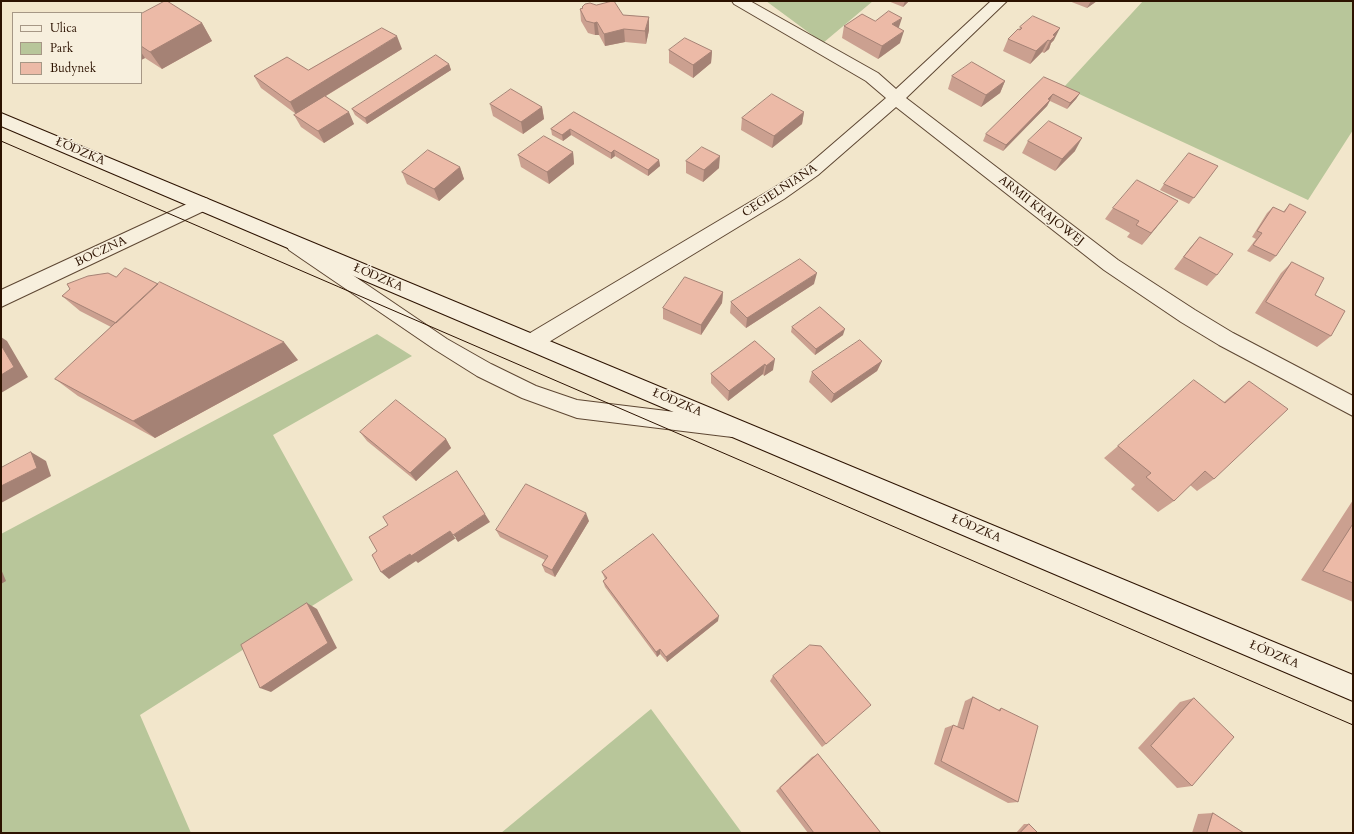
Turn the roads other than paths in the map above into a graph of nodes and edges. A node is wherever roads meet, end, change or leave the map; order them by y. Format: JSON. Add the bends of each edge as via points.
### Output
{"nodes":[{"id":1,"x":739,"y":1,"type":"edge"},
{"id":2,"x":1000,"y":1,"type":"edge"},
{"id":3,"x":896,"y":98,"type":"junction"},
{"id":4,"x":1,"y":119,"type":"edge"},
{"id":5,"x":202,"y":204,"type":"junction"},
{"id":6,"x":285,"y":238,"type":"junction"},
{"id":7,"x":1,"y":299,"type":"edge"},
{"id":8,"x":532,"y":342,"type":"junction"},
{"id":9,"x":1353,"y":407,"type":"edge"},
{"id":10,"x":741,"y":430,"type":"junction"},
{"id":11,"x":1353,"y":688,"type":"edge"}],
"edges":[{"from":1,"to":3,"type":"street","name":"ARMII KRAJOWEJ","via":[[872,77]]},
{"from":2,"to":3,"type":"street","name":"CEGIELNIANA"},
{"from":3,"to":8,"type":"street","name":"CEGIELNIANA","via":[[797,182]]},
{"from":3,"to":9,"type":"street","name":"ARMII KRAJOWEJ","via":[[1111,265],[1219,335]]},
{"from":4,"to":5,"type":"street","name":"ŁÓDZKA"},
{"from":5,"to":6,"type":"street","name":"ŁÓDZKA"},
{"from":5,"to":7,"type":"street","name":"BOCZNA"},
{"from":6,"to":8,"type":"street","name":"ŁÓDZKA"},
{"from":6,"to":10,"type":"lane","via":[[454,354],[486,372],[556,403],[577,409]]},
{"from":8,"to":10,"type":"street","name":"ŁÓDZKA"},
{"from":10,"to":11,"type":"street","name":"ŁÓDZKA"}]}
